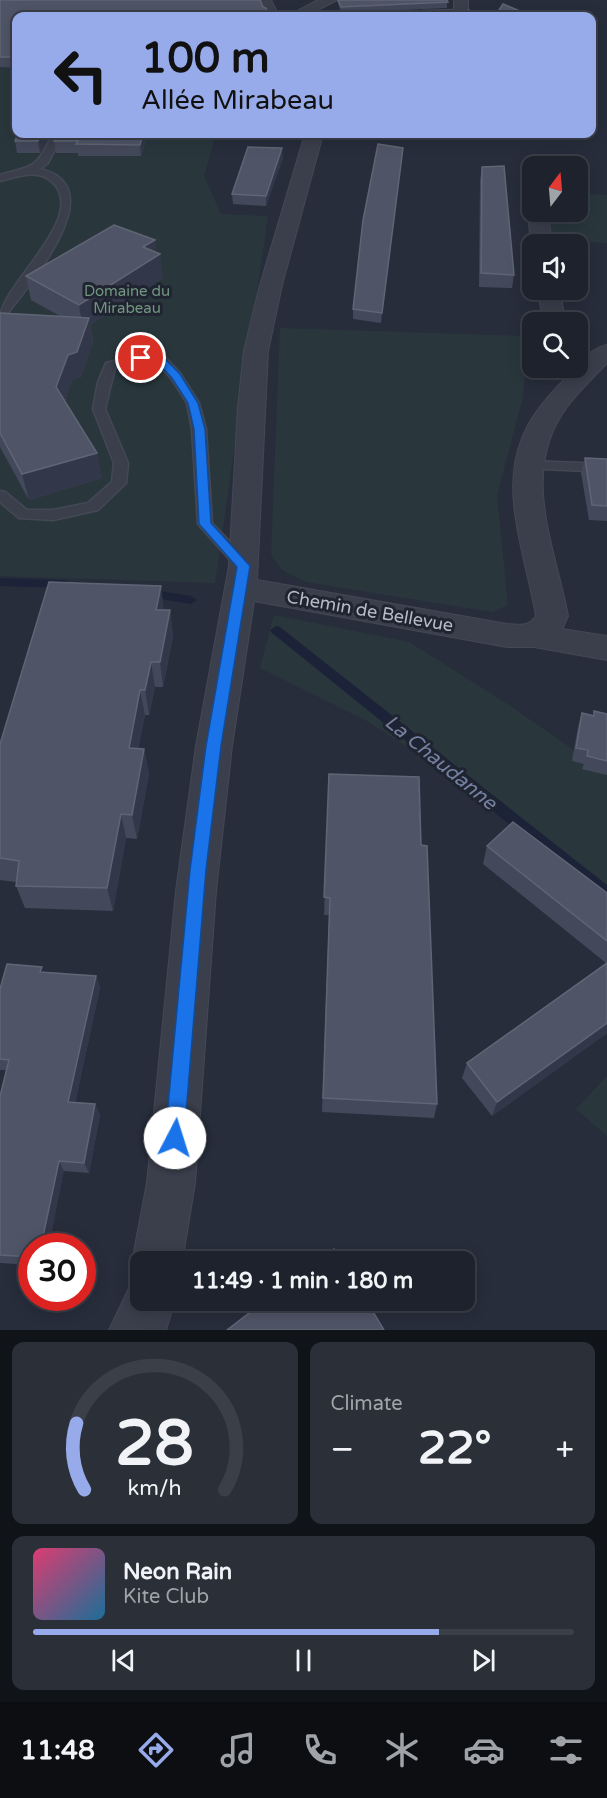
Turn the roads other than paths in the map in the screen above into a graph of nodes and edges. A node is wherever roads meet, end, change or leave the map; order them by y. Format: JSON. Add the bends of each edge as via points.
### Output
{"nodes":[{"id":1,"x":330,"y":0,"type":"edge"},
{"id":2,"x":460,"y":9,"type":"edge"},
{"id":3,"x":304,"y":12,"type":"edge"},
{"id":4,"x":432,"y":12,"type":"edge"},
{"id":5,"x":56,"y":138,"type":"edge"},
{"id":6,"x":313,"y":138,"type":"edge"},
{"id":7,"x":32,"y":170,"type":"junction"},
{"id":8,"x":0,"y":178,"type":"edge"},
{"id":9,"x":0,"y":316,"type":"edge"},
{"id":10,"x":598,"y":352,"type":"edge"},
{"id":11,"x":528,"y":465,"type":"junction"},
{"id":12,"x":607,"y":468,"type":"edge"},
{"id":13,"x":0,"y":495,"type":"edge"},
{"id":14,"x":242,"y":577,"type":"junction"},
{"id":15,"x":546,"y":616,"type":"junction"},
{"id":16,"x":499,"y":634,"type":"junction"},
{"id":17,"x":607,"y":648,"type":"edge"},
{"id":18,"x":159,"y":1251,"type":"edge"}],
"edges":[{"from":1,"to":3,"type":"street"},
{"from":2,"to":4,"type":"lane"},
{"from":5,"to":7,"type":"lane","via":[[44,163]]},
{"from":6,"to":14,"type":"street","via":[[256,351]]},
{"from":7,"to":8,"type":"lane"},
{"from":7,"to":9,"type":"lane","via":[[60,182],[68,196],[64,217],[54,240]]},
{"from":10,"to":11,"type":"street","via":[[546,418]]},
{"from":11,"to":12,"type":"lane"},
{"from":11,"to":15,"type":"street","via":[[528,496]]},
{"from":13,"to":14,"type":"lane","via":[[24,515],[53,515],[93,507],[119,483],[121,463],[99,409],[110,366],[141,358],[161,360],[177,376],[193,403],[199,429],[205,524]]},
{"from":14,"to":16,"type":"street","name":"Chemin de Bellevue"},
{"from":14,"to":18,"type":"street","via":[[212,756],[196,891],[171,1183]]},
{"from":15,"to":16,"type":"street","name":"Chemin de Bellevue","via":[[522,638]]},
{"from":15,"to":16,"type":"street","via":[[545,610],[523,630]]},
{"from":15,"to":17,"type":"street"}]}
